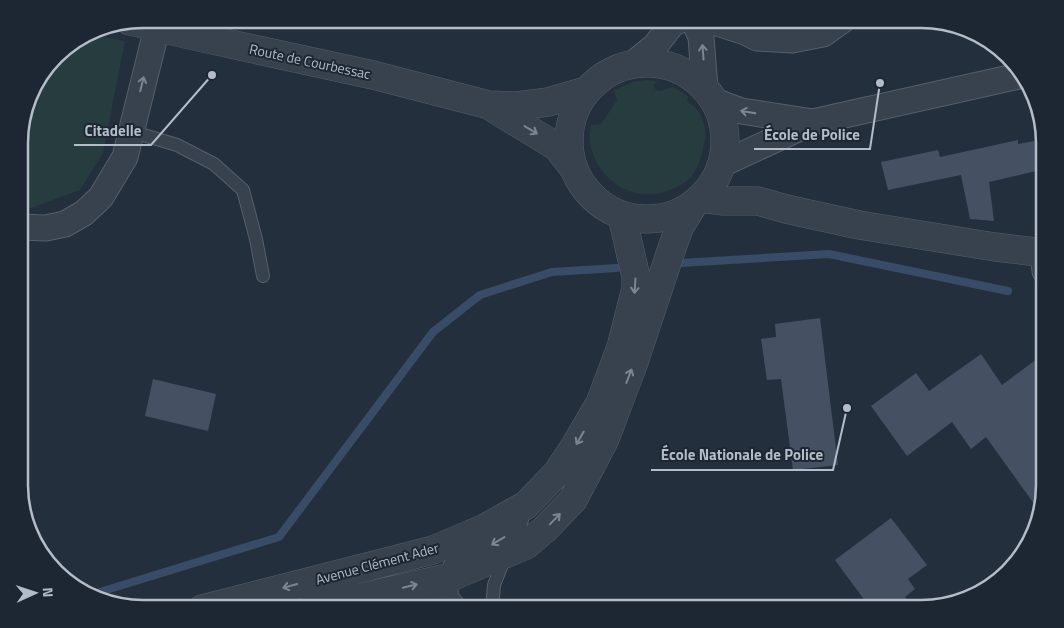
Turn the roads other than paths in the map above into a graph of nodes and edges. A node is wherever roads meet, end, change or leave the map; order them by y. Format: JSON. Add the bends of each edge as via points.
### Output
{"nodes":[{"id":1,"x":157,"y":28,"type":"joint"},
{"id":2,"x":669,"y":28,"type":"edge"},
{"id":3,"x":698,"y":28,"type":"edge"},
{"id":4,"x":733,"y":28,"type":"edge"},
{"id":5,"x":765,"y":28,"type":"edge"},
{"id":6,"x":831,"y":28,"type":"edge"},
{"id":7,"x":776,"y":38,"type":"junction"},
{"id":8,"x":633,"y":64,"type":"junction"},
{"id":9,"x":1016,"y":77,"type":"edge"},
{"id":10,"x":586,"y":92,"type":"junction"},
{"id":11,"x":710,"y":94,"type":"junction"},
{"id":12,"x":489,"y":105,"type":"junction"},
{"id":13,"x":813,"y":122,"type":"junction"},
{"id":14,"x":130,"y":131,"type":"junction"},
{"id":15,"x":572,"y":166,"type":"junction"},
{"id":16,"x":721,"y":167,"type":"junction"},
{"id":17,"x":758,"y":201,"type":"junction"},
{"id":18,"x":696,"y":202,"type":"junction"},
{"id":19,"x":622,"y":216,"type":"junction"},
{"id":20,"x":28,"y":227,"type":"edge"},
{"id":21,"x":1036,"y":257,"type":"edge"},
{"id":22,"x":263,"y":276,"type":"dead end"},
{"id":23,"x":526,"y":505,"type":"junction"},
{"id":24,"x":507,"y":553,"type":"junction"},
{"id":25,"x":452,"y":586,"type":"junction"},
{"id":26,"x":237,"y":600,"type":"edge"},
{"id":27,"x":367,"y":600,"type":"edge"},
{"id":28,"x":417,"y":600,"type":"edge"},
{"id":29,"x":459,"y":600,"type":"edge"},
{"id":30,"x":493,"y":600,"type":"edge"}],
"edges":[{"from":1,"to":12,"type":"street","name":"Route de Courbessac","via":[[373,74]]},
{"from":14,"to":1,"type":"street","one_way":true},
{"from":2,"to":8,"type":"street","via":[[655,46]]},
{"from":11,"to":3,"type":"street","one_way":true,"via":[[702,37]]},
{"from":4,"to":7,"type":"street","via":[[758,38]]},
{"from":5,"to":7,"type":"street"},
{"from":6,"to":7,"type":"street","via":[[823,34],[792,40]]},
{"from":8,"to":10,"type":"street","via":[[599,78]]},
{"from":8,"to":11,"type":"street","via":[[659,63],[684,72]]},
{"from":9,"to":13,"type":"street"},
{"from":10,"to":12,"type":"street","name":"Route de Courbessac","via":[[548,102]]},
{"from":10,"to":15,"type":"street","via":[[573,114],[568,140]]},
{"from":13,"to":11,"type":"street","one_way":true,"via":[[740,111]]},
{"from":11,"to":16,"type":"street","via":[[723,121],[726,142]]},
{"from":12,"to":15,"type":"street","name":"Route de Courbessac","one_way":true,"via":[[557,146]]},
{"from":13,"to":16,"type":"street"},
{"from":14,"to":20,"type":"street","via":[[125,157],[101,197],[84,213],[65,224]]},
{"from":14,"to":22,"type":"lane","via":[[177,145],[214,164],[243,190]]},
{"from":15,"to":19,"type":"street","via":[[584,188],[601,205]]},
{"from":16,"to":17,"type":"street"},
{"from":16,"to":18,"type":"street","via":[[710,187]]},
{"from":17,"to":18,"type":"street"},
{"from":17,"to":21,"type":"street","via":[[859,225],[995,247]]},
{"from":18,"to":19,"type":"street","via":[[663,218],[646,220]]},
{"from":24,"to":18,"type":"street","name":"Avenue Clément Ader","one_way":true,"via":[[526,545],[545,529],[578,491],[605,439],[680,226]]},
{"from":19,"to":23,"type":"street","name":"Avenue Clément Ader","one_way":true,"via":[[636,288],[621,348],[600,403],[573,450],[557,474]]},
{"from":23,"to":25,"type":"lane","one_way":true,"via":[[521,524],[497,544],[459,555],[450,564]]},
{"from":23,"to":26,"type":"street","name":"Avenue Clément Ader","one_way":true,"via":[[485,528],[432,550]]},
{"from":24,"to":25,"type":"street","name":"Avenue Clément Ader"},
{"from":24,"to":30,"type":"lane","via":[[494,585]]},
{"from":27,"to":25,"type":"street","name":"Avenue Clément Ader","one_way":true},
{"from":25,"to":28,"type":"lane"},
{"from":25,"to":29,"type":"lane"}]}
